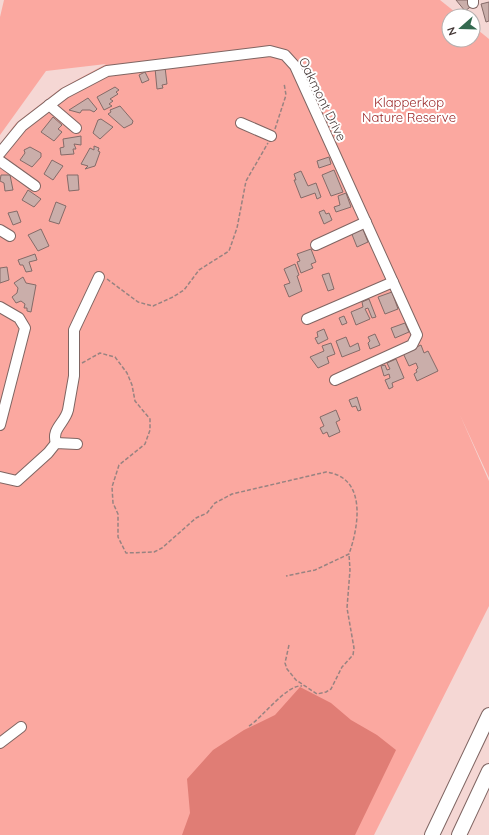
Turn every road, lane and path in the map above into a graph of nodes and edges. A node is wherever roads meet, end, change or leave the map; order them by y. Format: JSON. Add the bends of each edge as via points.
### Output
{"nodes":[{"id":1,"x":284,"y":83,"type":"dead end"},
{"id":2,"x":49,"y":105,"type":"junction"},
{"id":3,"x":241,"y":123,"type":"dead end"},
{"id":4,"x":76,"y":128,"type":"dead end"},
{"id":5,"x":271,"y":136,"type":"junction"},
{"id":6,"x":0,"y":153,"type":"edge"},
{"id":7,"x":0,"y":162,"type":"edge"},
{"id":8,"x":35,"y":186,"type":"dead end"},
{"id":9,"x":366,"y":222,"type":"junction"},
{"id":10,"x":0,"y":230,"type":"edge"},
{"id":11,"x":10,"y":236,"type":"dead end"},
{"id":12,"x":316,"y":245,"type":"dead end"},
{"id":13,"x":99,"y":277,"type":"joint"},
{"id":14,"x":393,"y":282,"type":"junction"},
{"id":15,"x":0,"y":307,"type":"edge"},
{"id":16,"x":307,"y":319,"type":"dead end"},
{"id":17,"x":74,"y":376,"type":"junction"},
{"id":18,"x":335,"y":380,"type":"dead end"},
{"id":19,"x":0,"y":425,"type":"edge"},
{"id":20,"x":56,"y":443,"type":"junction"},
{"id":21,"x":77,"y":444,"type":"dead end"},
{"id":22,"x":0,"y":477,"type":"edge"},
{"id":23,"x":349,"y":554,"type":"junction"},
{"id":24,"x":286,"y":576,"type":"dead end"},
{"id":25,"x":289,"y":645,"type":"dead end"},
{"id":26,"x":304,"y":686,"type":"junction"},
{"id":27,"x":489,"y":715,"type":"edge"},
{"id":28,"x":249,"y":726,"type":"dead end"},
{"id":29,"x":21,"y":727,"type":"dead end"},
{"id":30,"x":0,"y":743,"type":"edge"},
{"id":31,"x":489,"y":771,"type":"edge"},
{"id":32,"x":432,"y":835,"type":"edge"},
{"id":33,"x":458,"y":835,"type":"edge"}],
"edges":[{"from":1,"to":5,"type":"path","via":[[286,95]]},
{"from":2,"to":4,"type":"street"},
{"from":2,"to":6,"type":"street","name":"Oakmont Drive","via":[[22,126]]},
{"from":2,"to":9,"type":"street","name":"Oakmont Drive","via":[[65,93],[100,74],[113,70],[270,51],[281,53],[295,66]]},
{"from":3,"to":5,"type":"street"},
{"from":5,"to":13,"type":"path","via":[[262,157],[246,181],[237,228],[229,251],[199,270],[184,290],[153,306],[138,302],[107,279]]},
{"from":7,"to":8,"type":"street"},
{"from":9,"to":12,"type":"street"},
{"from":9,"to":14,"type":"street","name":"Oakmont Drive"},
{"from":10,"to":11,"type":"street"},
{"from":13,"to":17,"type":"street","via":[[74,330]]},
{"from":14,"to":16,"type":"street"},
{"from":14,"to":18,"type":"street","name":"Oakmont Drive","via":[[416,333],[415,342]]},
{"from":15,"to":19,"type":"street","via":[[21,320],[25,328]]},
{"from":17,"to":20,"type":"street","via":[[67,415],[56,430]]},
{"from":17,"to":23,"type":"path","via":[[81,363],[100,353],[115,357],[127,373],[135,402],[150,419],[150,430],[145,444],[119,465],[112,488],[118,514],[118,537],[126,552],[154,552],[162,548],[196,518],[232,494],[326,472],[343,477],[352,487],[358,518]]},
{"from":20,"to":21,"type":"street"},
{"from":20,"to":22,"type":"street","via":[[17,480]]},
{"from":23,"to":24,"type":"path","via":[[315,570]]},
{"from":23,"to":26,"type":"path","via":[[347,608],[353,654],[342,667],[331,689],[317,694]]},
{"from":25,"to":26,"type":"path","via":[[286,669]]},
{"from":26,"to":28,"type":"path","via":[[290,690]]},
{"from":27,"to":32,"type":"highway"},
{"from":29,"to":30,"type":"street"},
{"from":31,"to":33,"type":"highway"}]}
